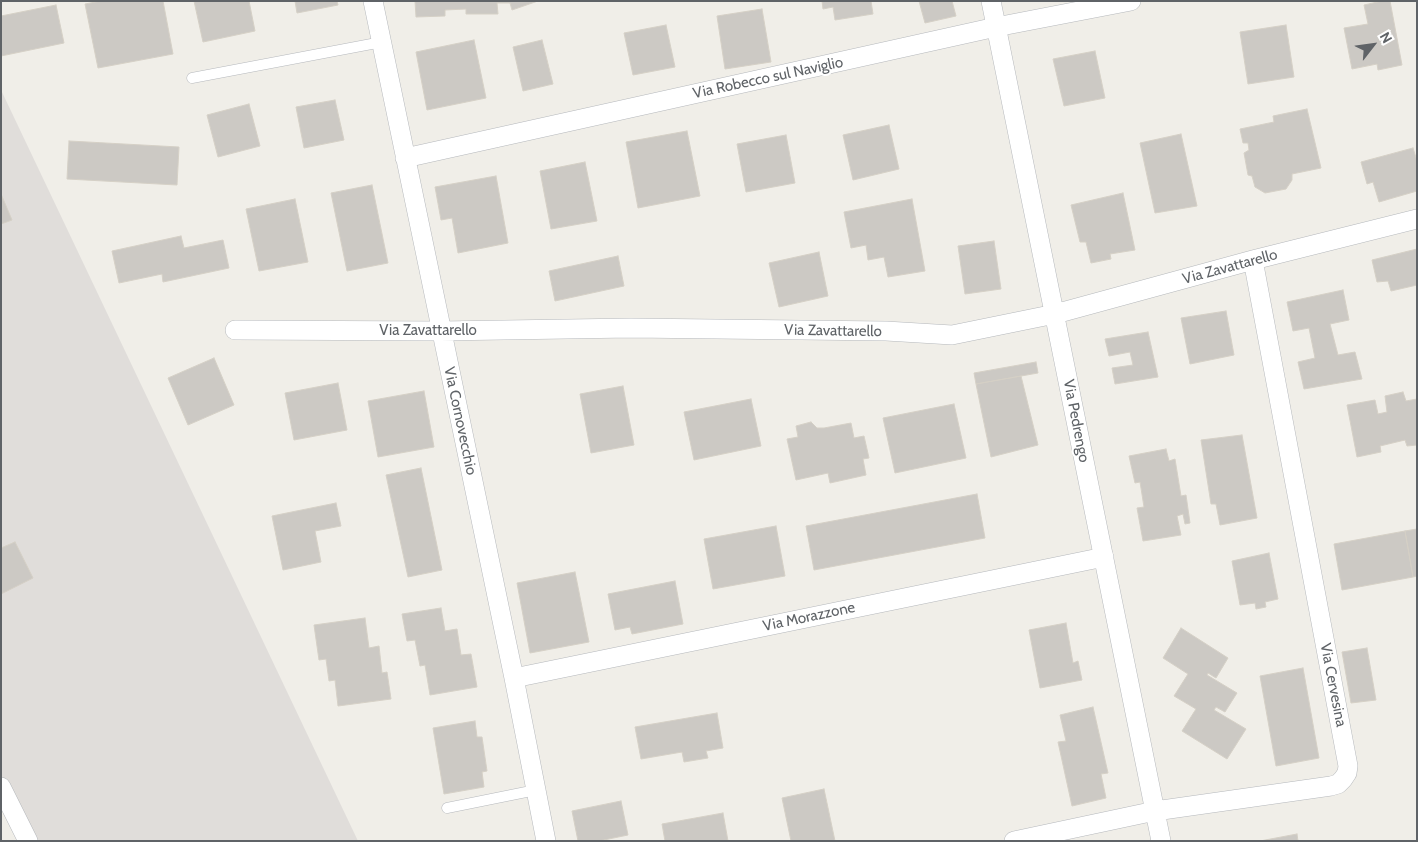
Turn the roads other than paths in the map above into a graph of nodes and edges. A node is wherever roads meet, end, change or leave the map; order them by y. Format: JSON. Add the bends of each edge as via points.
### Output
{"nodes":[{"id":1,"x":374,"y":1,"type":"edge"},
{"id":2,"x":991,"y":1,"type":"edge"},
{"id":3,"x":1131,"y":1,"type":"edge"},
{"id":4,"x":996,"y":27,"type":"junction"},
{"id":5,"x":382,"y":42,"type":"junction"},
{"id":6,"x":192,"y":78,"type":"dead end"},
{"id":7,"x":405,"y":158,"type":"junction"},
{"id":8,"x":1417,"y":219,"type":"edge"},
{"id":9,"x":1253,"y":260,"type":"junction"},
{"id":10,"x":1055,"y":314,"type":"junction"},
{"id":11,"x":235,"y":330,"type":"dead end"},
{"id":12,"x":441,"y":331,"type":"junction"},
{"id":13,"x":1104,"y":557,"type":"junction"},
{"id":14,"x":514,"y":678,"type":"junction"},
{"id":15,"x":1,"y":787,"type":"edge"},
{"id":16,"x":536,"y":790,"type":"junction"},
{"id":17,"x":446,"y":808,"type":"dead end"},
{"id":18,"x":1155,"y":811,"type":"junction"},
{"id":19,"x":28,"y":841,"type":"edge"},
{"id":20,"x":546,"y":841,"type":"edge"},
{"id":21,"x":1014,"y":841,"type":"edge"},
{"id":22,"x":1161,"y":841,"type":"edge"}],
"edges":[{"from":1,"to":5,"type":"street","name":"Via Cornovecchio"},
{"from":2,"to":4,"type":"street","name":"Via Pedrengo"},
{"from":3,"to":4,"type":"street","name":"Via Robecco sul Naviglio"},
{"from":4,"to":7,"type":"street","name":"Via Robecco sul Naviglio"},
{"from":4,"to":10,"type":"street","name":"Via Pedrengo"},
{"from":5,"to":6,"type":"lane"},
{"from":5,"to":7,"type":"street","name":"Via Cornovecchio"},
{"from":7,"to":12,"type":"street","name":"Via Cornovecchio"},
{"from":8,"to":9,"type":"street","name":"Via Zavattarello"},
{"from":9,"to":10,"type":"street","name":"Via Zavattarello"},
{"from":9,"to":18,"type":"street","name":"Via Cervesina","via":[[1347,772],[1338,784],[1331,786]]},
{"from":10,"to":12,"type":"street","name":"Via Zavattarello","via":[[952,335],[886,331],[631,328]]},
{"from":10,"to":13,"type":"street","name":"Via Pedrengo"},
{"from":11,"to":12,"type":"street","name":"Via Zavattarello"},
{"from":12,"to":14,"type":"street","name":"Via Cornovecchio"},
{"from":13,"to":14,"type":"street","name":"Via Morazzone"},
{"from":13,"to":18,"type":"street","name":"Via Pedrengo"},
{"from":14,"to":16,"type":"street","name":"Via Cornovecchio"},
{"from":15,"to":19,"type":"street"},
{"from":16,"to":17,"type":"lane"},
{"from":16,"to":20,"type":"street","name":"Via Cornovecchio"},
{"from":18,"to":21,"type":"street","name":"Via Cervesina"},
{"from":18,"to":22,"type":"street","name":"Via Pedrengo"}]}
